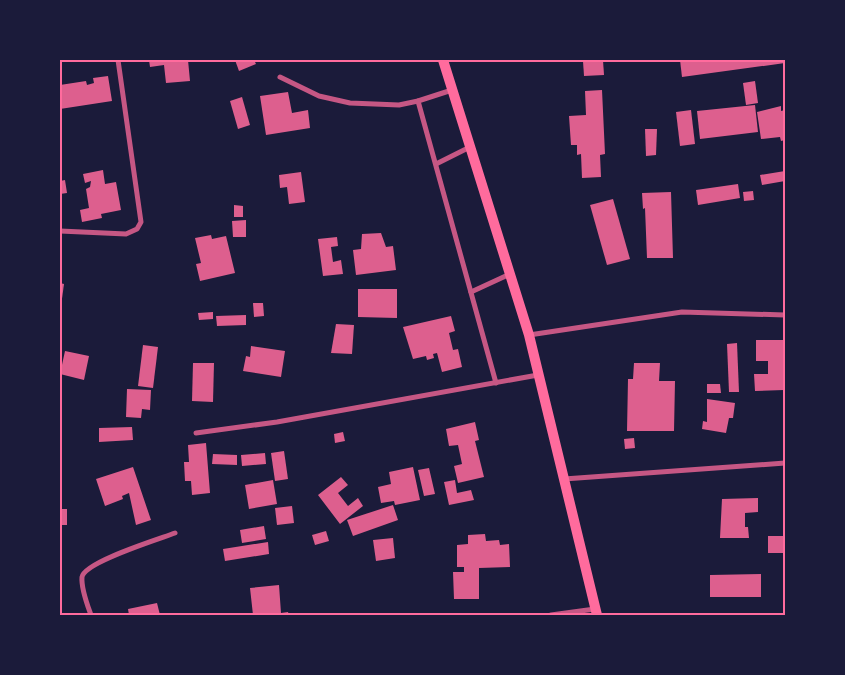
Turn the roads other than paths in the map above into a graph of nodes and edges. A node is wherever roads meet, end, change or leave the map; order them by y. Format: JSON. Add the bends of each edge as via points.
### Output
{"nodes":[{"id":1,"x":118,"y":60,"type":"edge"},
{"id":2,"x":443,"y":60,"type":"edge"},
{"id":3,"x":280,"y":77,"type":"dead end"},
{"id":4,"x":452,"y":90,"type":"junction"},
{"id":5,"x":418,"y":101,"type":"junction"},
{"id":6,"x":470,"y":146,"type":"junction"},
{"id":7,"x":436,"y":164,"type":"junction"},
{"id":8,"x":60,"y":231,"type":"edge"},
{"id":9,"x":510,"y":274,"type":"junction"},
{"id":10,"x":471,"y":292,"type":"junction"},
{"id":11,"x":785,"y":315,"type":"edge"},
{"id":12,"x":529,"y":335,"type":"junction"},
{"id":13,"x":539,"y":375,"type":"junction"},
{"id":14,"x":496,"y":383,"type":"junction"},
{"id":15,"x":196,"y":433,"type":"dead end"},
{"id":16,"x":785,"y":463,"type":"edge"},
{"id":17,"x":564,"y":479,"type":"junction"},
{"id":18,"x":175,"y":533,"type":"dead end"},
{"id":19,"x":596,"y":612,"type":"edge"},
{"id":20,"x":91,"y":615,"type":"edge"},
{"id":21,"x":551,"y":615,"type":"edge"}],
"edges":[{"from":1,"to":8,"type":"street","via":[[141,222],[137,229],[126,234]]},
{"from":2,"to":4,"type":"main road"},
{"from":3,"to":5,"type":"street","via":[[319,96],[350,102],[399,105]]},
{"from":4,"to":5,"type":"street"},
{"from":4,"to":6,"type":"main road"},
{"from":5,"to":7,"type":"street"},
{"from":6,"to":7,"type":"street"},
{"from":6,"to":9,"type":"main road"},
{"from":7,"to":10,"type":"street"},
{"from":9,"to":10,"type":"street"},
{"from":9,"to":12,"type":"main road"},
{"from":10,"to":14,"type":"street"},
{"from":11,"to":12,"type":"street","via":[[682,312]]},
{"from":12,"to":13,"type":"main road"},
{"from":13,"to":14,"type":"street"},
{"from":13,"to":17,"type":"main road"},
{"from":14,"to":15,"type":"street"},
{"from":16,"to":17,"type":"street"},
{"from":17,"to":19,"type":"main road"},
{"from":18,"to":20,"type":"street","via":[[85,571],[82,576]]},
{"from":19,"to":21,"type":"street"}]}
